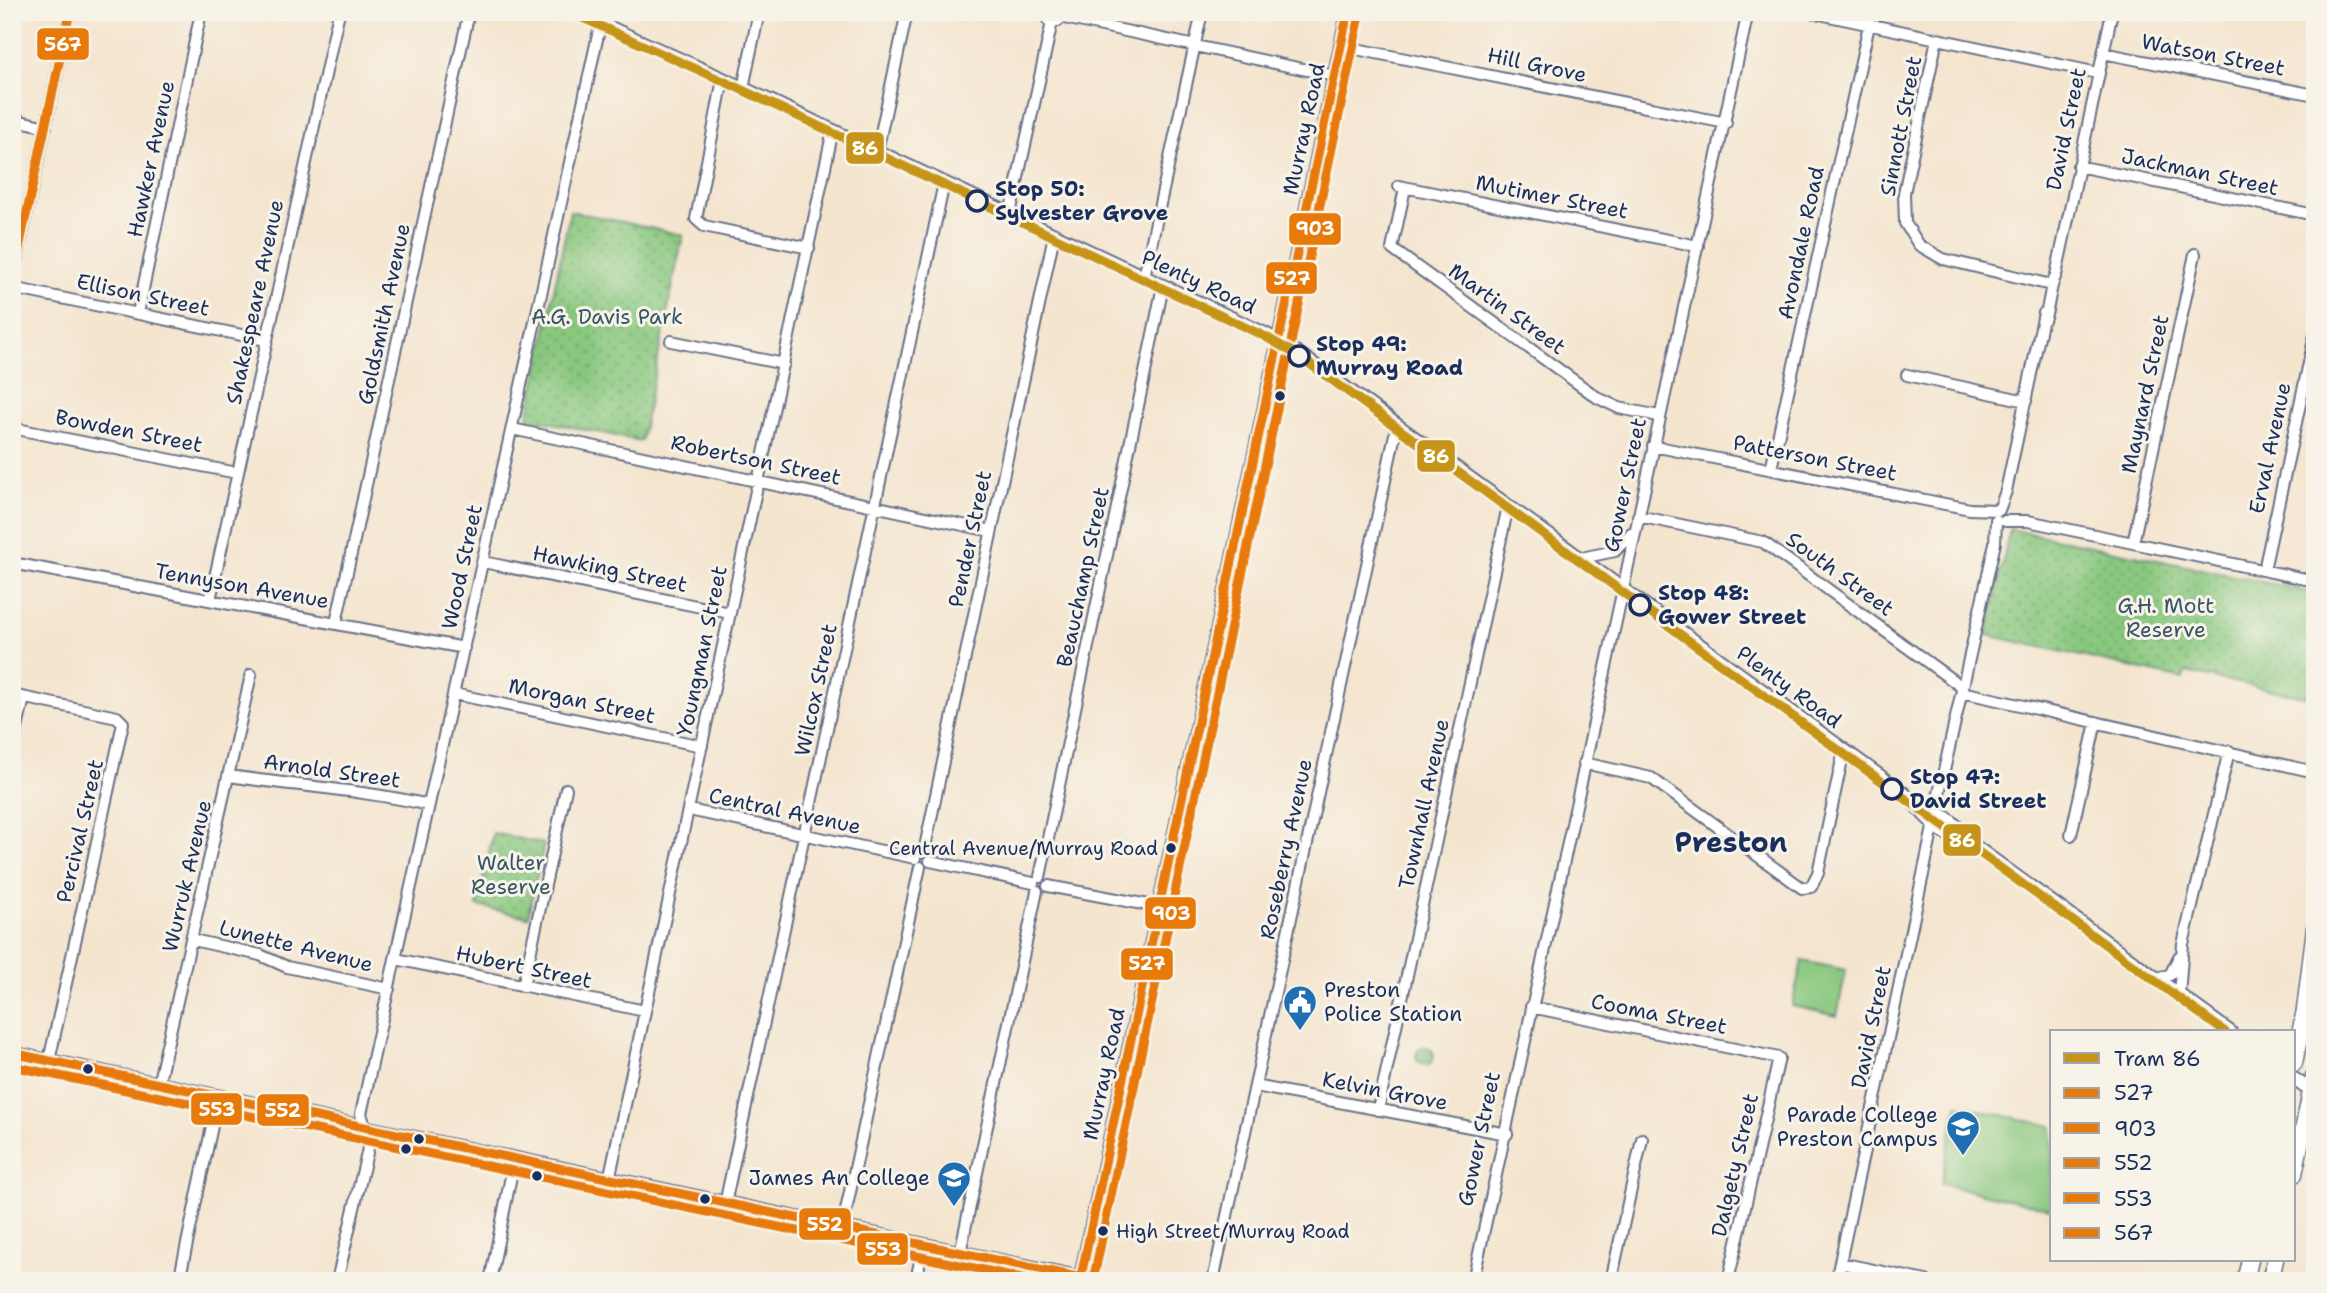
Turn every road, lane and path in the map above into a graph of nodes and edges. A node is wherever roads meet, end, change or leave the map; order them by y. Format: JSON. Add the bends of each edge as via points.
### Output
{"nodes":[{"id":1,"x":70,"y":12,"type":"edge"},
{"id":2,"x":201,"y":12,"type":"edge"},
{"id":3,"x":339,"y":12,"type":"edge"},
{"id":4,"x":469,"y":12,"type":"edge"},
{"id":5,"x":575,"y":12,"type":"edge"},
{"id":6,"x":759,"y":12,"type":"edge"},
{"id":7,"x":906,"y":12,"type":"edge"},
{"id":8,"x":1202,"y":12,"type":"edge"},
{"id":9,"x":1348,"y":12,"type":"edge"},
{"id":10,"x":1748,"y":12,"type":"edge"},
{"id":11,"x":1810,"y":12,"type":"edge"},
{"id":12,"x":2112,"y":12,"type":"edge"},
{"id":13,"x":1050,"y":15,"type":"edge"},
{"id":14,"x":602,"y":18,"type":"edge"},
{"id":15,"x":1869,"y":25,"type":"junction"},
{"id":16,"x":1937,"y":39,"type":"junction"},
{"id":17,"x":1194,"y":46,"type":"junction"},
{"id":18,"x":1341,"y":46,"type":"junction"},
{"id":19,"x":2103,"y":53,"type":"junction"},
{"id":20,"x":2098,"y":73,"type":"junction"},
{"id":21,"x":1335,"y":76,"type":"junction"},
{"id":22,"x":723,"y":79,"type":"junction"},
{"id":23,"x":743,"y":88,"type":"junction"},
{"id":24,"x":2315,"y":95,"type":"edge"},
{"id":25,"x":12,"y":119,"type":"edge"},
{"id":26,"x":1726,"y":123,"type":"junction"},
{"id":27,"x":46,"y":127,"type":"junction"},
{"id":28,"x":833,"y":130,"type":"junction"},
{"id":29,"x":877,"y":151,"type":"junction"},
{"id":30,"x":2077,"y":166,"type":"junction"},
{"id":31,"x":944,"y":183,"type":"junction"},
{"id":32,"x":1402,"y":187,"type":"joint"},
{"id":33,"x":1010,"y":214,"type":"junction"},
{"id":34,"x":2315,"y":215,"type":"edge"},
{"id":35,"x":1054,"y":234,"type":"junction"},
{"id":36,"x":1698,"y":246,"type":"junction"},
{"id":37,"x":809,"y":248,"type":"junction"},
{"id":38,"x":2195,"y":254,"type":"dead end"},
{"id":39,"x":14,"y":269,"type":"edge"},
{"id":40,"x":1144,"y":277,"type":"junction"},
{"id":41,"x":12,"y":282,"type":"edge"},
{"id":42,"x":2049,"y":284,"type":"junction"},
{"id":43,"x":1163,"y":286,"type":"junction"},
{"id":44,"x":12,"y":288,"type":"edge"},
{"id":45,"x":138,"y":313,"type":"junction"},
{"id":46,"x":2315,"y":335,"type":"edge"},
{"id":47,"x":266,"y":340,"type":"junction"},
{"id":48,"x":671,"y":341,"type":"dead end"},
{"id":49,"x":1279,"y":341,"type":"junction"},
{"id":50,"x":784,"y":364,"type":"junction"},
{"id":51,"x":1907,"y":375,"type":"dead end"},
{"id":52,"x":2026,"y":401,"type":"junction"},
{"id":53,"x":1660,"y":416,"type":"junction"},
{"id":54,"x":1397,"y":425,"type":"junction"},
{"id":55,"x":12,"y":428,"type":"edge"},
{"id":56,"x":512,"y":429,"type":"junction"},
{"id":57,"x":1653,"y":446,"type":"junction"},
{"id":58,"x":1771,"y":469,"type":"junction"},
{"id":59,"x":237,"y":473,"type":"junction"},
{"id":60,"x":759,"y":480,"type":"junction"},
{"id":61,"x":875,"y":506,"type":"junction"},
{"id":62,"x":1508,"y":506,"type":"junction"},
{"id":63,"x":2001,"y":516,"type":"junction"},
{"id":64,"x":1637,"y":520,"type":"junction"},
{"id":65,"x":991,"y":531,"type":"junction"},
{"id":66,"x":2133,"y":542,"type":"junction"},
{"id":67,"x":1581,"y":558,"type":"junction"},
{"id":68,"x":483,"y":562,"type":"junction"},
{"id":69,"x":12,"y":563,"type":"edge"},
{"id":70,"x":2264,"y":570,"type":"junction"},
{"id":71,"x":2315,"y":581,"type":"edge"},
{"id":72,"x":1622,"y":588,"type":"junction"},
{"id":73,"x":210,"y":600,"type":"junction"},
{"id":74,"x":730,"y":613,"type":"junction"},
{"id":75,"x":336,"y":623,"type":"junction"},
{"id":76,"x":464,"y":648,"type":"junction"},
{"id":77,"x":251,"y":675,"type":"dead end"},
{"id":78,"x":1963,"y":690,"type":"junction"},
{"id":79,"x":454,"y":694,"type":"junction"},
{"id":80,"x":18,"y":696,"type":"edge"},
{"id":81,"x":2096,"y":722,"type":"junction"},
{"id":82,"x":702,"y":746,"type":"junction"},
{"id":83,"x":12,"y":750,"type":"edge"},
{"id":84,"x":1844,"y":750,"type":"junction"},
{"id":85,"x":2229,"y":751,"type":"junction"},
{"id":86,"x":1584,"y":763,"type":"junction"},
{"id":87,"x":2312,"y":769,"type":"edge"},
{"id":88,"x":229,"y":776,"type":"junction"},
{"id":89,"x":566,"y":789,"type":"dead end"},
{"id":90,"x":429,"y":805,"type":"junction"},
{"id":91,"x":689,"y":810,"type":"junction"},
{"id":92,"x":1934,"y":817,"type":"junction"},
{"id":93,"x":805,"y":835,"type":"junction"},
{"id":94,"x":2071,"y":835,"type":"dead end"},
{"id":95,"x":922,"y":860,"type":"junction"},
{"id":96,"x":1039,"y":884,"type":"junction"},
{"id":97,"x":1159,"y":907,"type":"junction"},
{"id":98,"x":2315,"y":928,"type":"edge"},
{"id":99,"x":192,"y":940,"type":"junction"},
{"id":100,"x":2183,"y":944,"type":"junction"},
{"id":101,"x":396,"y":959,"type":"junction"},
{"id":102,"x":2155,"y":978,"type":"junction"},
{"id":103,"x":523,"y":986,"type":"junction"},
{"id":104,"x":389,"y":989,"type":"junction"},
{"id":105,"x":2311,"y":992,"type":"edge"},
{"id":106,"x":2179,"y":995,"type":"junction"},
{"id":107,"x":1531,"y":1007,"type":"junction"},
{"id":108,"x":645,"y":1011,"type":"junction"},
{"id":109,"x":2227,"y":1030,"type":"edge"},
{"id":110,"x":12,"y":1053,"type":"edge"},
{"id":111,"x":2296,"y":1055,"type":"edge"},
{"id":112,"x":1779,"y":1058,"type":"joint"},
{"id":113,"x":49,"y":1061,"type":"junction"},
{"id":114,"x":2315,"y":1073,"type":"edge"},
{"id":115,"x":2296,"y":1080,"type":"edge"},
{"id":116,"x":158,"y":1084,"type":"junction"},
{"id":117,"x":1255,"y":1086,"type":"junction"},
{"id":118,"x":2314,"y":1093,"type":"edge"},
{"id":119,"x":218,"y":1098,"type":"junction"},
{"id":120,"x":1378,"y":1110,"type":"junction"},
{"id":121,"x":367,"y":1130,"type":"junction"},
{"id":122,"x":1503,"y":1134,"type":"junction"},
{"id":123,"x":1642,"y":1139,"type":"dead end"},
{"id":124,"x":514,"y":1161,"type":"junction"},
{"id":125,"x":2296,"y":1166,"type":"edge"},
{"id":126,"x":609,"y":1181,"type":"junction"},
{"id":127,"x":725,"y":1204,"type":"junction"},
{"id":128,"x":842,"y":1229,"type":"junction"},
{"id":129,"x":923,"y":1246,"type":"junction"},
{"id":130,"x":960,"y":1253,"type":"junction"},
{"id":131,"x":2250,"y":1262,"type":"edge"},
{"id":132,"x":2275,"y":1262,"type":"edge"},
{"id":133,"x":1840,"y":1263,"type":"junction"},
{"id":134,"x":1080,"y":1279,"type":"edge"},
{"id":135,"x":179,"y":1281,"type":"edge"},
{"id":136,"x":337,"y":1281,"type":"edge"},
{"id":137,"x":490,"y":1281,"type":"edge"},
{"id":138,"x":916,"y":1281,"type":"edge"},
{"id":139,"x":1097,"y":1281,"type":"edge"},
{"id":140,"x":1213,"y":1281,"type":"edge"},
{"id":141,"x":1472,"y":1281,"type":"edge"},
{"id":142,"x":1611,"y":1281,"type":"edge"},
{"id":143,"x":1728,"y":1281,"type":"edge"},
{"id":144,"x":1836,"y":1281,"type":"edge"},
{"id":145,"x":1926,"y":1281,"type":"edge"},
{"id":146,"x":2245,"y":1281,"type":"edge"},
{"id":147,"x":2270,"y":1281,"type":"edge"}],
"edges":[{"from":1,"to":27,"type":"street"},
{"from":2,"to":45,"type":"street","name":"Hawker Avenue"},
{"from":3,"to":47,"type":"street","name":"Shakespeare Avenue"},
{"from":4,"to":75,"type":"street","name":"Goldsmith Avenue"},
{"from":5,"to":14,"type":"main road","name":"Plenty Road"},
{"from":6,"to":23,"type":"street"},
{"from":7,"to":29,"type":"street"},
{"from":8,"to":17,"type":"street"},
{"from":9,"to":18,"type":"main road","name":"Murray Road"},
{"from":10,"to":26,"type":"street","name":"Gower Street"},
{"from":11,"to":15,"type":"street"},
{"from":12,"to":19,"type":"street","name":"David Street"},
{"from":13,"to":17,"type":"street"},
{"from":13,"to":33,"type":"street"},
{"from":14,"to":22,"type":"main road","name":"Plenty Road"},
{"from":14,"to":56,"type":"street","name":"Wood Street"},
{"from":15,"to":16,"type":"street"},
{"from":15,"to":58,"type":"street","name":"Avondale Road"},
{"from":16,"to":20,"type":"street"},
{"from":16,"to":42,"type":"street","name":"Sinnott Street","via":[[1903,193],[1905,223],[1919,245],[1943,259]]},
{"from":17,"to":21,"type":"street"},
{"from":17,"to":40,"type":"street"},
{"from":18,"to":21,"type":"main road","name":"Murray Road"},
{"from":18,"to":26,"type":"street","name":"Hill Grove"},
{"from":19,"to":20,"type":"street","name":"David Street"},
{"from":19,"to":24,"type":"street","name":"Watson Street"},
{"from":20,"to":30,"type":"street","name":"David Street"},
{"from":21,"to":49,"type":"main road","name":"Murray Road"},
{"from":22,"to":23,"type":"main road","name":"Plenty Road"},
{"from":22,"to":37,"type":"street","via":[[696,219],[704,226]]},
{"from":23,"to":28,"type":"main road","name":"Plenty Road"},
{"from":25,"to":27,"type":"street"},
{"from":26,"to":36,"type":"street","name":"Gower Street"},
{"from":27,"to":39,"type":"street"},
{"from":28,"to":29,"type":"main road","name":"Plenty Road"},
{"from":28,"to":37,"type":"street","name":"Youngman Street"},
{"from":29,"to":31,"type":"main road","name":"Plenty Road"},
{"from":30,"to":34,"type":"street","name":"Jackman Street"},
{"from":30,"to":42,"type":"street","name":"David Street","via":[[2056,275]]},
{"from":31,"to":33,"type":"main road","name":"Plenty Road"},
{"from":31,"to":61,"type":"street","name":"Wilcox Street"},
{"from":32,"to":36,"type":"street","name":"Mutimer Street"},
{"from":32,"to":53,"type":"street","name":"Martin Street","via":[[1392,249],[1598,398],[1619,408]]},
{"from":33,"to":35,"type":"main road","name":"Plenty Road"},
{"from":35,"to":40,"type":"main road","name":"Plenty Road"},
{"from":35,"to":65,"type":"street","name":"Pender Street"},
{"from":36,"to":53,"type":"street","name":"Gower Street"},
{"from":37,"to":50,"type":"street","name":"Youngman Street"},
{"from":38,"to":66,"type":"street","name":"Maynard Street"},
{"from":39,"to":41,"type":"street"},
{"from":40,"to":43,"type":"main road","name":"Plenty Road"},
{"from":42,"to":52,"type":"street","name":"David Street","via":[[2051,299]]},
{"from":43,"to":49,"type":"main road","name":"Plenty Road"},
{"from":43,"to":96,"type":"street","name":"Beauchamp Street"},
{"from":44,"to":45,"type":"street","name":"Ellison Street"},
{"from":45,"to":47,"type":"street","name":"Ellison Street"},
{"from":46,"to":70,"type":"street","name":"Erval Avenue"},
{"from":47,"to":59,"type":"street","name":"Shakespeare Avenue"},
{"from":48,"to":50,"type":"street"},
{"from":49,"to":54,"type":"main road","name":"Plenty Road"},
{"from":49,"to":97,"type":"main road","name":"Murray Road"},
{"from":50,"to":60,"type":"street","name":"Youngman Street"},
{"from":51,"to":52,"type":"street"},
{"from":52,"to":63,"type":"street","name":"David Street"},
{"from":53,"to":57,"type":"street","name":"Gower Street"},
{"from":54,"to":62,"type":"main road","name":"Plenty Road"},
{"from":54,"to":117,"type":"street","name":"Roseberry Avenue"},
{"from":55,"to":59,"type":"street","name":"Bowden Street"},
{"from":56,"to":60,"type":"street","name":"Robertson Street"},
{"from":56,"to":68,"type":"street","name":"Wood Street"},
{"from":57,"to":58,"type":"street","name":"Patterson Street"},
{"from":57,"to":64,"type":"street","name":"Gower Street"},
{"from":58,"to":63,"type":"street","name":"Patterson Street"},
{"from":59,"to":73,"type":"street","name":"Shakespeare Avenue"},
{"from":60,"to":61,"type":"street","name":"Robertson Street"},
{"from":60,"to":74,"type":"street","name":"Youngman Street"},
{"from":61,"to":65,"type":"street","name":"Robertson Street"},
{"from":61,"to":93,"type":"street","name":"Wilcox Street"},
{"from":62,"to":67,"type":"main road","name":"Plenty Road"},
{"from":62,"to":120,"type":"street","name":"Townhall Avenue"},
{"from":63,"to":66,"type":"street","name":"Patterson Street"},
{"from":63,"to":78,"type":"street","name":"David Street"},
{"from":64,"to":67,"type":"street","via":[[1615,551]]},
{"from":64,"to":72,"type":"street","name":"Gower Street"},
{"from":64,"to":78,"type":"street","name":"South Street","via":[[1763,542]]},
{"from":65,"to":95,"type":"street","name":"Pender Street"},
{"from":66,"to":70,"type":"street","name":"Patterson Street"},
{"from":67,"to":72,"type":"main road","name":"Plenty Road"},
{"from":68,"to":74,"type":"street","name":"Hawking Street"},
{"from":68,"to":76,"type":"street","name":"Wood Street"},
{"from":69,"to":73,"type":"street","name":"Tennyson Avenue"},
{"from":70,"to":71,"type":"street","name":"Patterson Street"},
{"from":72,"to":84,"type":"main road","name":"Plenty Road"},
{"from":72,"to":86,"type":"street","name":"Gower Street"},
{"from":73,"to":75,"type":"street","name":"Tennyson Avenue"},
{"from":74,"to":82,"type":"street","name":"Youngman Street"},
{"from":75,"to":76,"type":"street","name":"Tennyson Avenue"},
{"from":76,"to":79,"type":"street","name":"Wood Street"},
{"from":77,"to":88,"type":"street","name":"Wurruk Avenue"},
{"from":78,"to":81,"type":"street","name":"South Street"},
{"from":78,"to":92,"type":"street","name":"David Street"},
{"from":79,"to":82,"type":"street","name":"Morgan Street"},
{"from":79,"to":90,"type":"street","name":"Wood Street"},
{"from":80,"to":83,"type":"street"},
{"from":80,"to":113,"type":"street","name":"Percival Street","via":[[117,717],[123,723]]},
{"from":81,"to":85,"type":"street","name":"South Street"},
{"from":81,"to":94,"type":"street"},
{"from":82,"to":91,"type":"street","name":"Youngman Street"},
{"from":84,"to":86,"type":"street","via":[[1818,873],[1811,887],[1802,888],[1651,778]]},
{"from":84,"to":92,"type":"main road","name":"Plenty Road","via":[[1919,806],[1921,813]]},
{"from":85,"to":87,"type":"street","name":"South Street"},
{"from":85,"to":100,"type":"street"},
{"from":86,"to":107,"type":"street","name":"Gower Street"},
{"from":88,"to":90,"type":"street","name":"Arnold Street","via":[[346,788]]},
{"from":88,"to":99,"type":"street","name":"Wurruk Avenue"},
{"from":89,"to":103,"type":"street"},
{"from":90,"to":101,"type":"street","name":"Wood Street"},
{"from":91,"to":93,"type":"street","name":"Central Avenue"},
{"from":91,"to":108,"type":"street","name":"Youngman Street"},
{"from":92,"to":102,"type":"main road","name":"Plenty Road","via":[[1958,841],[1966,840]]},
{"from":92,"to":133,"type":"street","name":"David Street"},
{"from":93,"to":95,"type":"street","name":"Central Avenue"},
{"from":93,"to":127,"type":"street","name":"Wilcox Street"},
{"from":95,"to":96,"type":"street","name":"Central Avenue"},
{"from":95,"to":128,"type":"street","name":"Pender Street"},
{"from":96,"to":97,"type":"street","name":"Central Avenue"},
{"from":96,"to":130,"type":"street","name":"Beauchamp Street"},
{"from":97,"to":134,"type":"main road","name":"Murray Road"},
{"from":98,"to":105,"type":"highway"},
{"from":99,"to":104,"type":"street","name":"Lunette Avenue"},
{"from":99,"to":116,"type":"street","name":"Wurruk Avenue"},
{"from":100,"to":102,"type":"street","via":[[2171,974]]},
{"from":100,"to":106,"type":"street"},
{"from":101,"to":103,"type":"street","name":"Hubert Street"},
{"from":101,"to":104,"type":"street","name":"Wood Street"},
{"from":102,"to":106,"type":"main road","name":"Plenty Road"},
{"from":103,"to":108,"type":"street","name":"Hubert Street"},
{"from":104,"to":121,"type":"street","name":"Wood Street","via":[[361,1114]]},
{"from":105,"to":111,"type":"highway"},
{"from":106,"to":109,"type":"main road","name":"Plenty Road"},
{"from":107,"to":112,"type":"street","name":"Cooma Street"},
{"from":107,"to":122,"type":"street","name":"Gower Street"},
{"from":108,"to":126,"type":"street","name":"Youngman Street"},
{"from":110,"to":113,"type":"main road"},
{"from":112,"to":143,"type":"street","name":"Dalgety Street"},
{"from":113,"to":116,"type":"main road"},
{"from":114,"to":118,"type":"highway"},
{"from":115,"to":118,"type":"main road"},
{"from":116,"to":119,"type":"main road"},
{"from":117,"to":120,"type":"street","name":"Kelvin Grove"},
{"from":117,"to":140,"type":"street","name":"Roseberry Avenue"},
{"from":118,"to":125,"type":"highway"},
{"from":119,"to":121,"type":"main road"},
{"from":119,"to":135,"type":"street"},
{"from":120,"to":122,"type":"street","name":"Kelvin Grove"},
{"from":121,"to":124,"type":"main road"},
{"from":121,"to":136,"type":"street","name":"Wood Street","via":[[370,1140]]},
{"from":122,"to":141,"type":"street","name":"Gower Street"},
{"from":123,"to":142,"type":"street"},
{"from":124,"to":126,"type":"main road"},
{"from":124,"to":137,"type":"street"},
{"from":126,"to":127,"type":"main road"},
{"from":127,"to":128,"type":"main road"},
{"from":128,"to":129,"type":"main road"},
{"from":129,"to":130,"type":"main road"},
{"from":129,"to":138,"type":"street"},
{"from":130,"to":134,"type":"main road"},
{"from":131,"to":146,"type":"highway"},
{"from":132,"to":147,"type":"highway"},
{"from":133,"to":144,"type":"street","name":"David Street"},
{"from":133,"to":145,"type":"street"},
{"from":134,"to":139,"type":"main road"}]}
